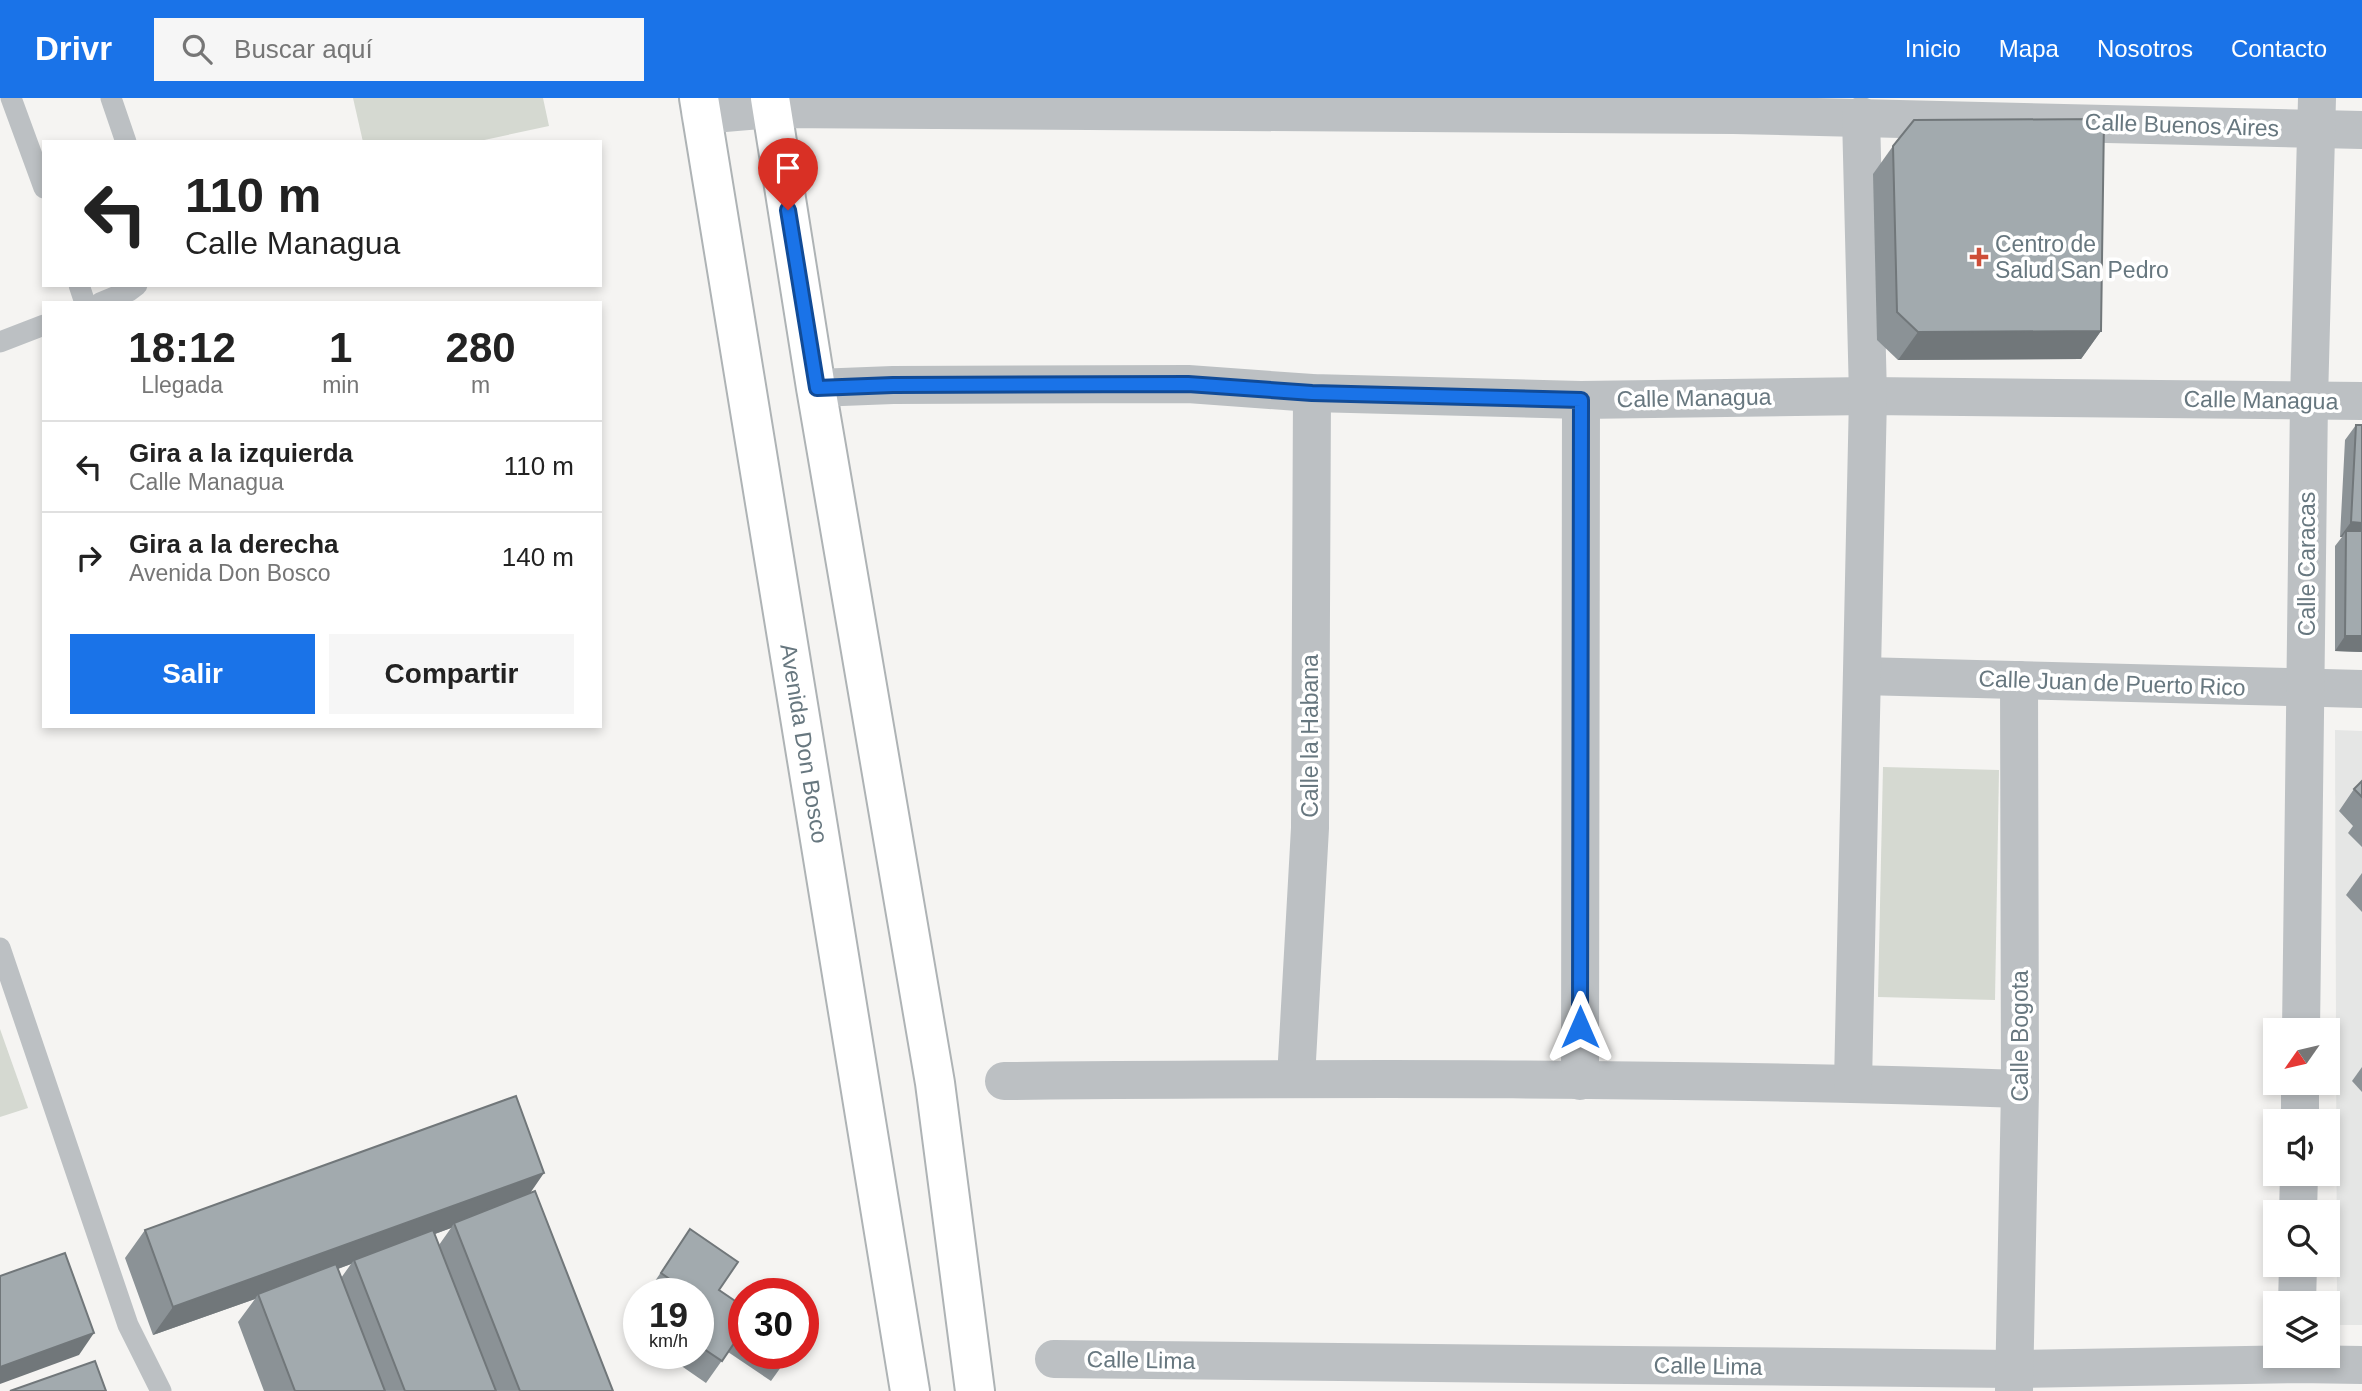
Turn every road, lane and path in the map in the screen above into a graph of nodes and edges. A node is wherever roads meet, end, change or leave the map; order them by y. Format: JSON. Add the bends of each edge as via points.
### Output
{"nodes":[{"id":1,"x":11,"y":98,"type":"edge"},
{"id":2,"x":111,"y":98,"type":"edge"},
{"id":3,"x":770,"y":103,"type":"edge"},
{"id":4,"x":700,"y":106,"type":"edge"},
{"id":5,"x":1733,"y":106,"type":"edge"},
{"id":6,"x":2315,"y":114,"type":"edge"},
{"id":7,"x":1861,"y":116,"type":"junction"},
{"id":8,"x":2362,"y":130,"type":"edge"},
{"id":9,"x":125,"y":140,"type":"edge"},
{"id":10,"x":42,"y":183,"type":"edge"},
{"id":11,"x":134,"y":287,"type":"edge"},
{"id":12,"x":105,"y":301,"type":"edge"},
{"id":13,"x":42,"y":326,"type":"edge"},
{"id":14,"x":0,"y":342,"type":"edge"},
{"id":15,"x":817,"y":388,"type":"junction"},
{"id":16,"x":1312,"y":393,"type":"junction"},
{"id":17,"x":1868,"y":396,"type":"junction"},
{"id":18,"x":1581,"y":400,"type":"junction"},
{"id":19,"x":2309,"y":400,"type":"junction"},
{"id":20,"x":2362,"y":401,"type":"edge"},
{"id":21,"x":1862,"y":676,"type":"junction"},
{"id":22,"x":2019,"y":680,"type":"junction"},
{"id":23,"x":2306,"y":688,"type":"junction"},
{"id":24,"x":2362,"y":689,"type":"edge"},
{"id":25,"x":0,"y":948,"type":"edge"},
{"id":26,"x":2301,"y":1018,"type":"edge"},
{"id":27,"x":1296,"y":1078,"type":"junction"},
{"id":28,"x":1004,"y":1081,"type":"dead end"},
{"id":29,"x":1580,"y":1081,"type":"junction"},
{"id":30,"x":1853,"y":1083,"type":"junction"},
{"id":31,"x":2020,"y":1089,"type":"junction"},
{"id":32,"x":1054,"y":1359,"type":"dead end"},
{"id":33,"x":2362,"y":1365,"type":"edge"},
{"id":34,"x":2296,"y":1370,"type":"edge"},
{"id":35,"x":2014,"y":1380,"type":"edge"},
{"id":36,"x":162,"y":1391,"type":"edge"},
{"id":37,"x":910,"y":1391,"type":"edge"},
{"id":38,"x":975,"y":1391,"type":"edge"}],
"edges":[{"from":1,"to":10,"type":"lane"},
{"from":2,"to":9,"type":"lane"},
{"from":3,"to":4,"type":"street","name":"Calle Buenos Aires"},
{"from":3,"to":5,"type":"street","name":"Calle Buenos Aires"},
{"from":3,"to":15,"type":"main road"},
{"from":4,"to":37,"type":"main road","name":"Avenida Don Bosco"},
{"from":5,"to":7,"type":"street","name":"Calle Buenos Aires"},
{"from":6,"to":7,"type":"street","name":"Calle Buenos Aires"},
{"from":6,"to":8,"type":"street","name":"Calle Buenos Aires"},
{"from":6,"to":19,"type":"street","name":"Calle Caracas"},
{"from":7,"to":17,"type":"street"},
{"from":11,"to":12,"type":"lane"},
{"from":13,"to":14,"type":"lane"},
{"from":15,"to":16,"type":"street","name":"Calle Managua","via":[[1188,384]]},
{"from":15,"to":38,"type":"main road","via":[[935,1083]]},
{"from":16,"to":18,"type":"street","name":"Calle Managua"},
{"from":16,"to":27,"type":"street","name":"Calle la Habana","via":[[1310,828]]},
{"from":17,"to":18,"type":"street","name":"Calle Managua"},
{"from":17,"to":19,"type":"street","name":"Calle Managua"},
{"from":17,"to":21,"type":"street"},
{"from":18,"to":29,"type":"street"},
{"from":19,"to":20,"type":"street","name":"Calle Managua"},
{"from":19,"to":23,"type":"street","name":"Calle Caracas"},
{"from":21,"to":22,"type":"street","name":"Calle Juan de Puerto Rico"},
{"from":21,"to":30,"type":"street"},
{"from":22,"to":23,"type":"street","name":"Calle Juan de Puerto Rico"},
{"from":22,"to":31,"type":"street","name":"Calle Bogota"},
{"from":23,"to":24,"type":"street","name":"Calle Juan de Puerto Rico"},
{"from":23,"to":26,"type":"street","name":"Calle Caracas"},
{"from":25,"to":36,"type":"lane","via":[[128,1325]]},
{"from":27,"to":28,"type":"street"},
{"from":27,"to":29,"type":"street"},
{"from":29,"to":30,"type":"street"},
{"from":30,"to":31,"type":"street"},
{"from":31,"to":35,"type":"street","name":"Calle Bogota"},
{"from":32,"to":35,"type":"street","name":"Calle Lima"},
{"from":33,"to":34,"type":"street","name":"Calle Lima"},
{"from":34,"to":35,"type":"street","name":"Calle Lima"}]}
